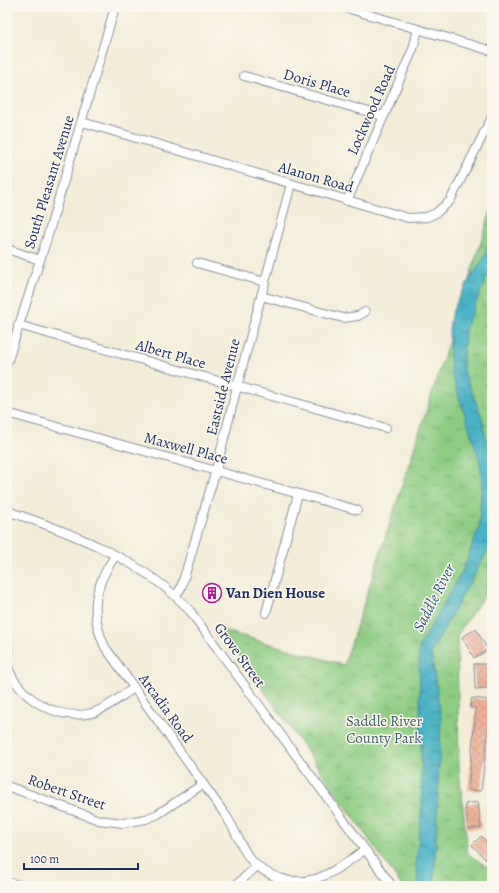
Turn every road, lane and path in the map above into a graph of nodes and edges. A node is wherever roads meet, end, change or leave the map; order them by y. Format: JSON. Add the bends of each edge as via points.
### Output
{"nodes":[{"id":1,"x":115,"y":7,"type":"edge"},
{"id":2,"x":343,"y":7,"type":"edge"},
{"id":3,"x":418,"y":29,"type":"junction"},
{"id":4,"x":492,"y":51,"type":"edge"},
{"id":5,"x":244,"y":76,"type":"dead end"},
{"id":6,"x":383,"y":116,"type":"junction"},
{"id":7,"x":492,"y":117,"type":"edge"},
{"id":8,"x":82,"y":122,"type":"junction"},
{"id":9,"x":291,"y":184,"type":"junction"},
{"id":10,"x":347,"y":201,"type":"junction"},
{"id":11,"x":7,"y":248,"type":"edge"},
{"id":12,"x":40,"y":260,"type":"junction"},
{"id":13,"x":197,"y":263,"type":"dead end"},
{"id":14,"x":265,"y":282,"type":"junction"},
{"id":15,"x":261,"y":296,"type":"junction"},
{"id":16,"x":365,"y":312,"type":"dead end"},
{"id":17,"x":18,"y":325,"type":"junction"},
{"id":18,"x":7,"y":363,"type":"edge"},
{"id":19,"x":237,"y":387,"type":"junction"},
{"id":20,"x":7,"y":413,"type":"edge"},
{"id":21,"x":386,"y":428,"type":"dead end"},
{"id":22,"x":216,"y":470,"type":"junction"},
{"id":23,"x":298,"y":494,"type":"junction"},
{"id":24,"x":357,"y":510,"type":"dead end"},
{"id":25,"x":7,"y":511,"type":"edge"},
{"id":26,"x":115,"y":556,"type":"junction"},
{"id":27,"x":176,"y":595,"type":"junction"},
{"id":28,"x":266,"y":613,"type":"dead end"},
{"id":29,"x":8,"y":649,"type":"dead end"},
{"id":30,"x":7,"y":660,"type":"edge"},
{"id":31,"x":7,"y":664,"type":"edge"},
{"id":32,"x":134,"y":688,"type":"junction"},
{"id":33,"x":203,"y":784,"type":"junction"},
{"id":34,"x":7,"y":786,"type":"edge"},
{"id":35,"x":364,"y":850,"type":"junction"},
{"id":36,"x":257,"y":866,"type":"junction"},
{"id":37,"x":7,"y":882,"type":"edge"},
{"id":38,"x":24,"y":886,"type":"edge"},
{"id":39,"x":235,"y":886,"type":"edge"},
{"id":40,"x":392,"y":886,"type":"edge"}],
"edges":[{"from":1,"to":8,"type":"street","name":"South Pleasant Avenue"},
{"from":2,"to":3,"type":"street"},
{"from":3,"to":4,"type":"street"},
{"from":3,"to":6,"type":"street","name":"Lockwood Road","via":[[413,49]]},
{"from":5,"to":6,"type":"street","name":"Doris Place"},
{"from":6,"to":10,"type":"street","name":"Lockwood Road"},
{"from":7,"to":10,"type":"street","name":"Alanon Road","via":[[453,195],[436,213],[417,219],[408,218]]},
{"from":8,"to":9,"type":"street","name":"Alanon Road"},
{"from":8,"to":12,"type":"street","name":"South Pleasant Avenue"},
{"from":9,"to":10,"type":"street","name":"Alanon Road"},
{"from":9,"to":14,"type":"street","name":"Eastside Avenue"},
{"from":11,"to":12,"type":"street"},
{"from":12,"to":17,"type":"street","name":"South Pleasant Avenue"},
{"from":13,"to":14,"type":"street"},
{"from":14,"to":15,"type":"street","name":"Eastside Avenue"},
{"from":15,"to":16,"type":"street","via":[[343,318],[358,316]]},
{"from":15,"to":19,"type":"street","name":"Eastside Avenue"},
{"from":17,"to":18,"type":"street","name":"South Pleasant Avenue"},
{"from":17,"to":19,"type":"street","name":"Albert Place"},
{"from":19,"to":21,"type":"street","name":"Albert Place"},
{"from":19,"to":22,"type":"street","name":"Eastside Avenue"},
{"from":20,"to":22,"type":"street","name":"Maxwell Place"},
{"from":22,"to":23,"type":"street","name":"Maxwell Place"},
{"from":22,"to":27,"type":"street","name":"Eastside Avenue"},
{"from":23,"to":24,"type":"street","name":"Maxwell Place"},
{"from":23,"to":28,"type":"street"},
{"from":25,"to":26,"type":"street","name":"Grove Street","via":[[71,534]]},
{"from":26,"to":27,"type":"street","name":"Grove Street"},
{"from":26,"to":32,"type":"street","name":"Arcadia Road","via":[[98,588],[96,625],[105,648]]},
{"from":27,"to":35,"type":"street","name":"Grove Street"},
{"from":29,"to":30,"type":"street"},
{"from":31,"to":32,"type":"street","via":[[10,675],[30,696],[43,706],[71,715],[101,709]]},
{"from":32,"to":33,"type":"street","name":"Arcadia Road"},
{"from":33,"to":34,"type":"street","name":"Robert Street","via":[[158,814],[123,823],[99,820]]},
{"from":33,"to":36,"type":"street","name":"Arcadia Road","via":[[226,816],[246,853]]},
{"from":35,"to":36,"type":"street","via":[[333,872],[314,880],[280,879]]},
{"from":35,"to":40,"type":"street","name":"Grove Street"},
{"from":36,"to":39,"type":"street"},
{"from":37,"to":38,"type":"street"}]}
